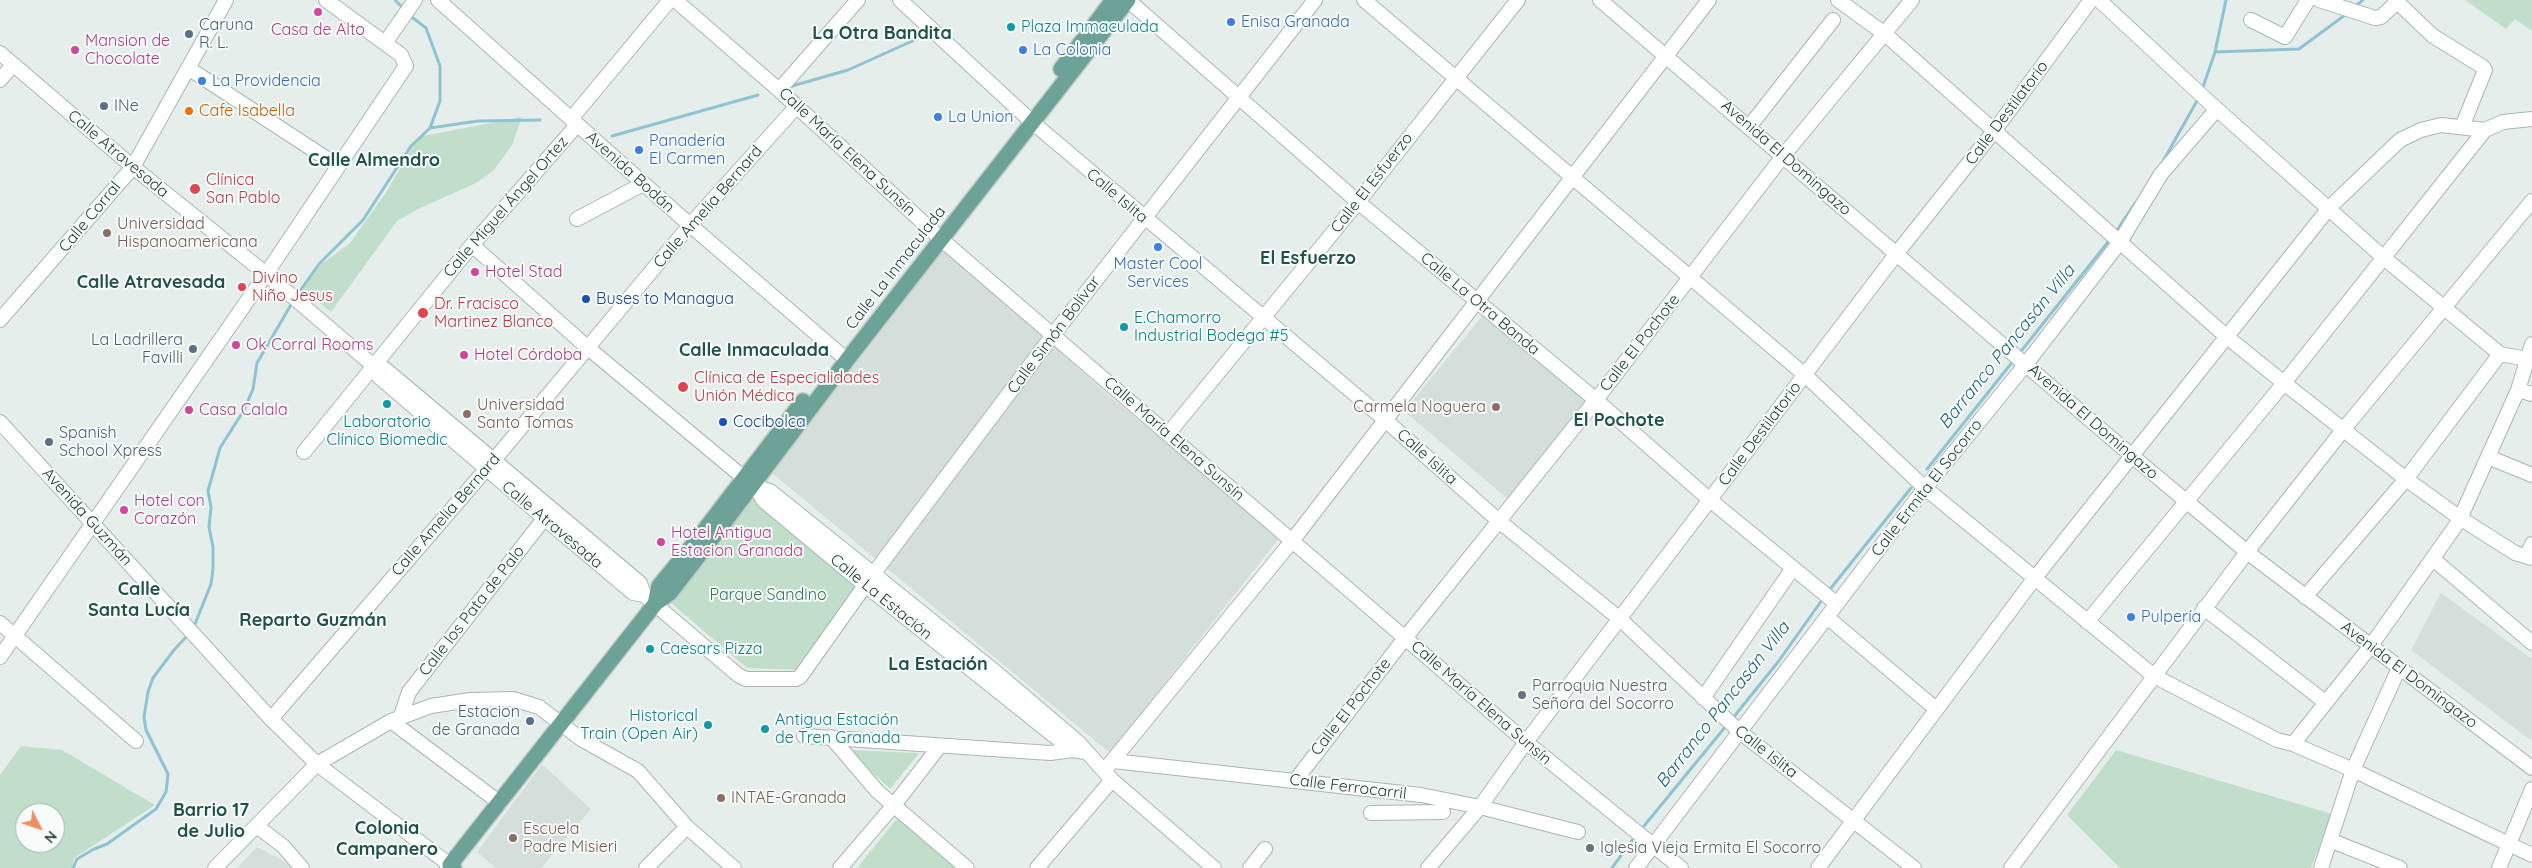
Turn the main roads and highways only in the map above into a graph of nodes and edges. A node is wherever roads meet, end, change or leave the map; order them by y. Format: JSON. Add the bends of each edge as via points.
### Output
{"nodes":[{"id":1,"x":1113,"y":0,"type":"edge"},
{"id":2,"x":1128,"y":0,"type":"edge"},
{"id":3,"x":1054,"y":85,"type":"junction"},
{"id":4,"x":451,"y":867,"type":"edge"}],
"edges":[{"from":1,"to":3,"type":"main road","name":"Calle La Inmaculada"},
{"from":2,"to":3,"type":"main road","name":"Calle La Inmaculada"},
{"from":3,"to":4,"type":"main road","name":"Calle La Inmaculada","via":[[796,418],[751,484],[701,545],[670,593],[650,600]]}]}
